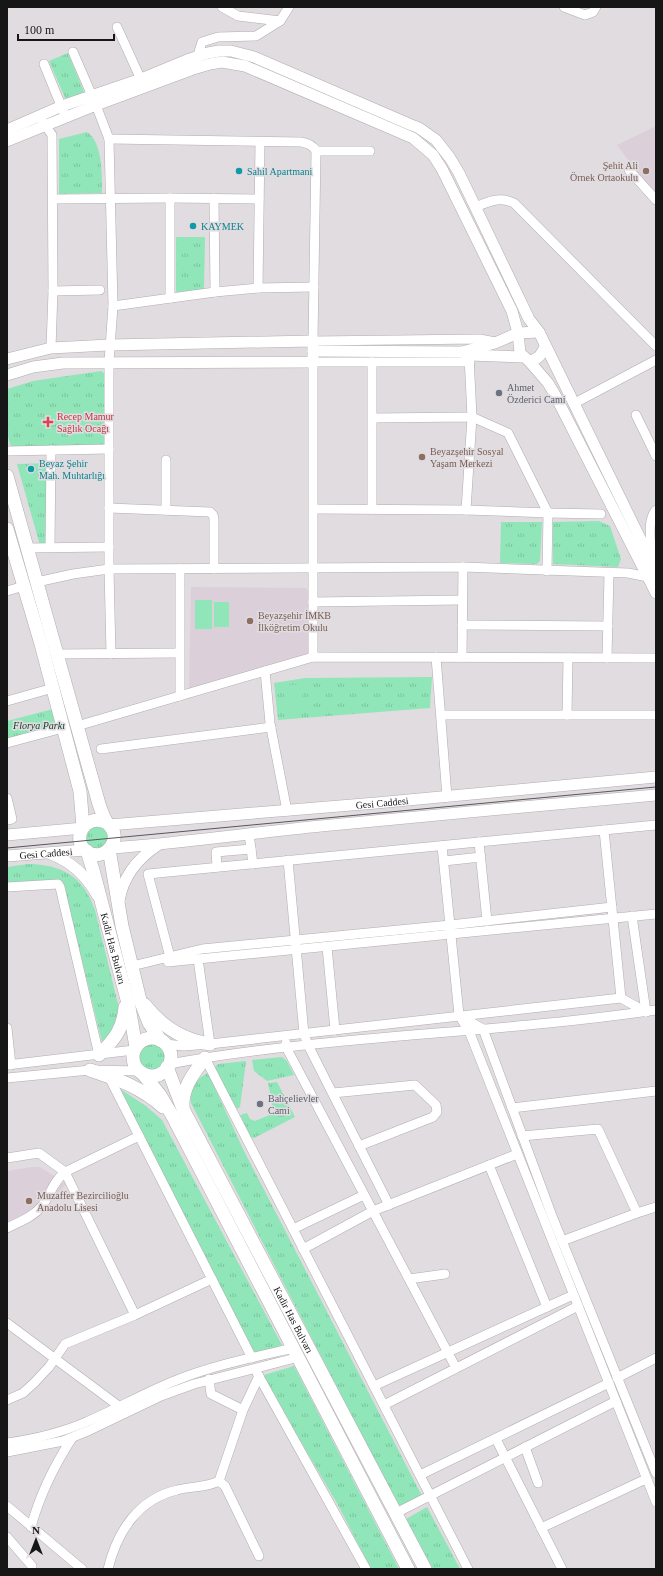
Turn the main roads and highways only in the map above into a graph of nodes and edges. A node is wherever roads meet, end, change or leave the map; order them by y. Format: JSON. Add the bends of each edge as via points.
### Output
{"nodes":[{"id":1,"x":143,"y":83,"type":"junction"},
{"id":2,"x":64,"y":112,"type":"junction"},
{"id":3,"x":7,"y":130,"type":"edge"},
{"id":4,"x":7,"y":141,"type":"edge"},
{"id":5,"x":538,"y":332,"type":"junction"},
{"id":6,"x":518,"y":333,"type":"junction"},
{"id":7,"x":545,"y":347,"type":"junction"},
{"id":8,"x":51,"y":348,"type":"junction"},
{"id":9,"x":313,"y":351,"type":"junction"},
{"id":10,"x":467,"y":356,"type":"junction"},
{"id":11,"x":7,"y":359,"type":"edge"},
{"id":12,"x":526,"y":359,"type":"junction"},
{"id":13,"x":50,"y":364,"type":"junction"},
{"id":14,"x":7,"y":375,"type":"edge"},
{"id":15,"x":7,"y":476,"type":"edge"},
{"id":16,"x":7,"y":530,"type":"edge"},
{"id":17,"x":653,"y":576,"type":"edge"},
{"id":18,"x":656,"y":593,"type":"edge"},
{"id":19,"x":656,"y":777,"type":"edge"},
{"id":20,"x":656,"y":795,"type":"edge"},
{"id":21,"x":108,"y":824,"type":"junction"},
{"id":22,"x":83,"y":827,"type":"junction"},
{"id":23,"x":7,"y":836,"type":"edge"},
{"id":24,"x":158,"y":845,"type":"junction"},
{"id":25,"x":110,"y":848,"type":"junction"},
{"id":26,"x":86,"y":850,"type":"junction"},
{"id":27,"x":49,"y":853,"type":"junction"},
{"id":28,"x":7,"y":856,"type":"edge"},
{"id":29,"x":102,"y":903,"type":"junction"},
{"id":30,"x":118,"y":906,"type":"junction"},
{"id":31,"x":133,"y":996,"type":"junction"},
{"id":32,"x":163,"y":1043,"type":"junction"},
{"id":33,"x":210,"y":1044,"type":"road end"},
{"id":34,"x":135,"y":1049,"type":"junction"},
{"id":35,"x":99,"y":1055,"type":"road end"},
{"id":36,"x":205,"y":1058,"type":"road end"},
{"id":37,"x":168,"y":1066,"type":"junction"},
{"id":38,"x":90,"y":1070,"type":"road end"},
{"id":39,"x":141,"y":1073,"type":"junction"},
{"id":40,"x":183,"y":1109,"type":"junction"},
{"id":41,"x":176,"y":1122,"type":"junction"},
{"id":42,"x":408,"y":1569,"type":"edge"},
{"id":43,"x":425,"y":1569,"type":"edge"}],
"edges":[{"from":1,"to":2,"type":"main road"},
{"from":1,"to":5,"type":"main road","via":[[197,56],[231,51],[248,55],[419,128],[436,140],[459,173],[529,319]]},
{"from":1,"to":6,"type":"main road","via":[[210,64],[222,62],[245,66],[413,138],[429,150],[442,169],[495,275],[514,316]]},
{"from":2,"to":3,"type":"main road","via":[[39,116]]},
{"from":2,"to":4,"type":"main road","via":[[46,126]]},
{"from":5,"to":6,"type":"main road"},
{"from":5,"to":7,"type":"main road"},
{"from":6,"to":10,"type":"main road"},
{"from":6,"to":12,"type":"main road","via":[[520,353]]},
{"from":7,"to":12,"type":"main road","via":[[539,358]]},
{"from":7,"to":17,"type":"main road","via":[[651,560]]},
{"from":8,"to":9,"type":"main road","via":[[109,345]]},
{"from":8,"to":11,"type":"main road"},
{"from":8,"to":13,"type":"main road"},
{"from":9,"to":10,"type":"main road"},
{"from":9,"to":13,"type":"main road"},
{"from":10,"to":12,"type":"main road"},
{"from":12,"to":17,"type":"main road","via":[[554,393]]},
{"from":13,"to":14,"type":"main road"},
{"from":15,"to":21,"type":"highway","via":[[99,804]]},
{"from":16,"to":22,"type":"highway","via":[[80,791]]},
{"from":17,"to":18,"type":"main road"},
{"from":19,"to":21,"type":"main road","name":"Gesi Caddesi","via":[[287,811]]},
{"from":20,"to":24,"type":"main road","name":"Gesi Caddesi"},
{"from":21,"to":22,"type":"highway","via":[[100,820]]},
{"from":21,"to":25,"type":"highway","via":[[114,837]]},
{"from":22,"to":23,"type":"main road","name":"Gesi Caddesi"},
{"from":22,"to":26,"type":"highway","via":[[80,841]]},
{"from":24,"to":25,"type":"main road","name":"Gesi Caddesi"},
{"from":24,"to":30,"type":"main road","via":[[132,869],[124,884]]},
{"from":25,"to":26,"type":"highway","via":[[98,854]]},
{"from":25,"to":30,"type":"highway","name":"Kadir Has Bulvarı"},
{"from":26,"to":27,"type":"main road","name":"Gesi Caddesi"},
{"from":26,"to":29,"type":"highway","name":"Kadir Has Bulvarı"},
{"from":27,"to":28,"type":"main road","name":"Gesi Caddesi"},
{"from":27,"to":29,"type":"main road","via":[[82,873]]},
{"from":29,"to":31,"type":"highway","name":"Kadir Has Bulvarı"},
{"from":30,"to":31,"type":"highway","name":"Kadir Has Bulvarı","via":[[132,966]]},
{"from":31,"to":32,"type":"highway","name":"Kadir Has Bulvarı"},
{"from":31,"to":33,"type":"highway","via":[[171,1030],[191,1040]]},
{"from":31,"to":34,"type":"highway","name":"Kadir Has Bulvarı"},
{"from":31,"to":35,"type":"highway","via":[[122,1026]]},
{"from":32,"to":34,"type":"highway","via":[[147,1039]]},
{"from":32,"to":37,"type":"highway","via":[[169,1051]]},
{"from":34,"to":39,"type":"highway","via":[[134,1064]]},
{"from":36,"to":40,"type":"highway","via":[[186,1087]]},
{"from":37,"to":39,"type":"highway","via":[[156,1075]]},
{"from":37,"to":40,"type":"highway","name":"Kadir Has Bulvarı"},
{"from":38,"to":41,"type":"highway","via":[[145,1092]]},
{"from":39,"to":41,"type":"highway","name":"Kadir Has Bulvarı","via":[[163,1100]]},
{"from":40,"to":43,"type":"highway","name":"Kadir Has Bulvarı"},
{"from":41,"to":42,"type":"highway","name":"Kadir Has Bulvarı"}]}
